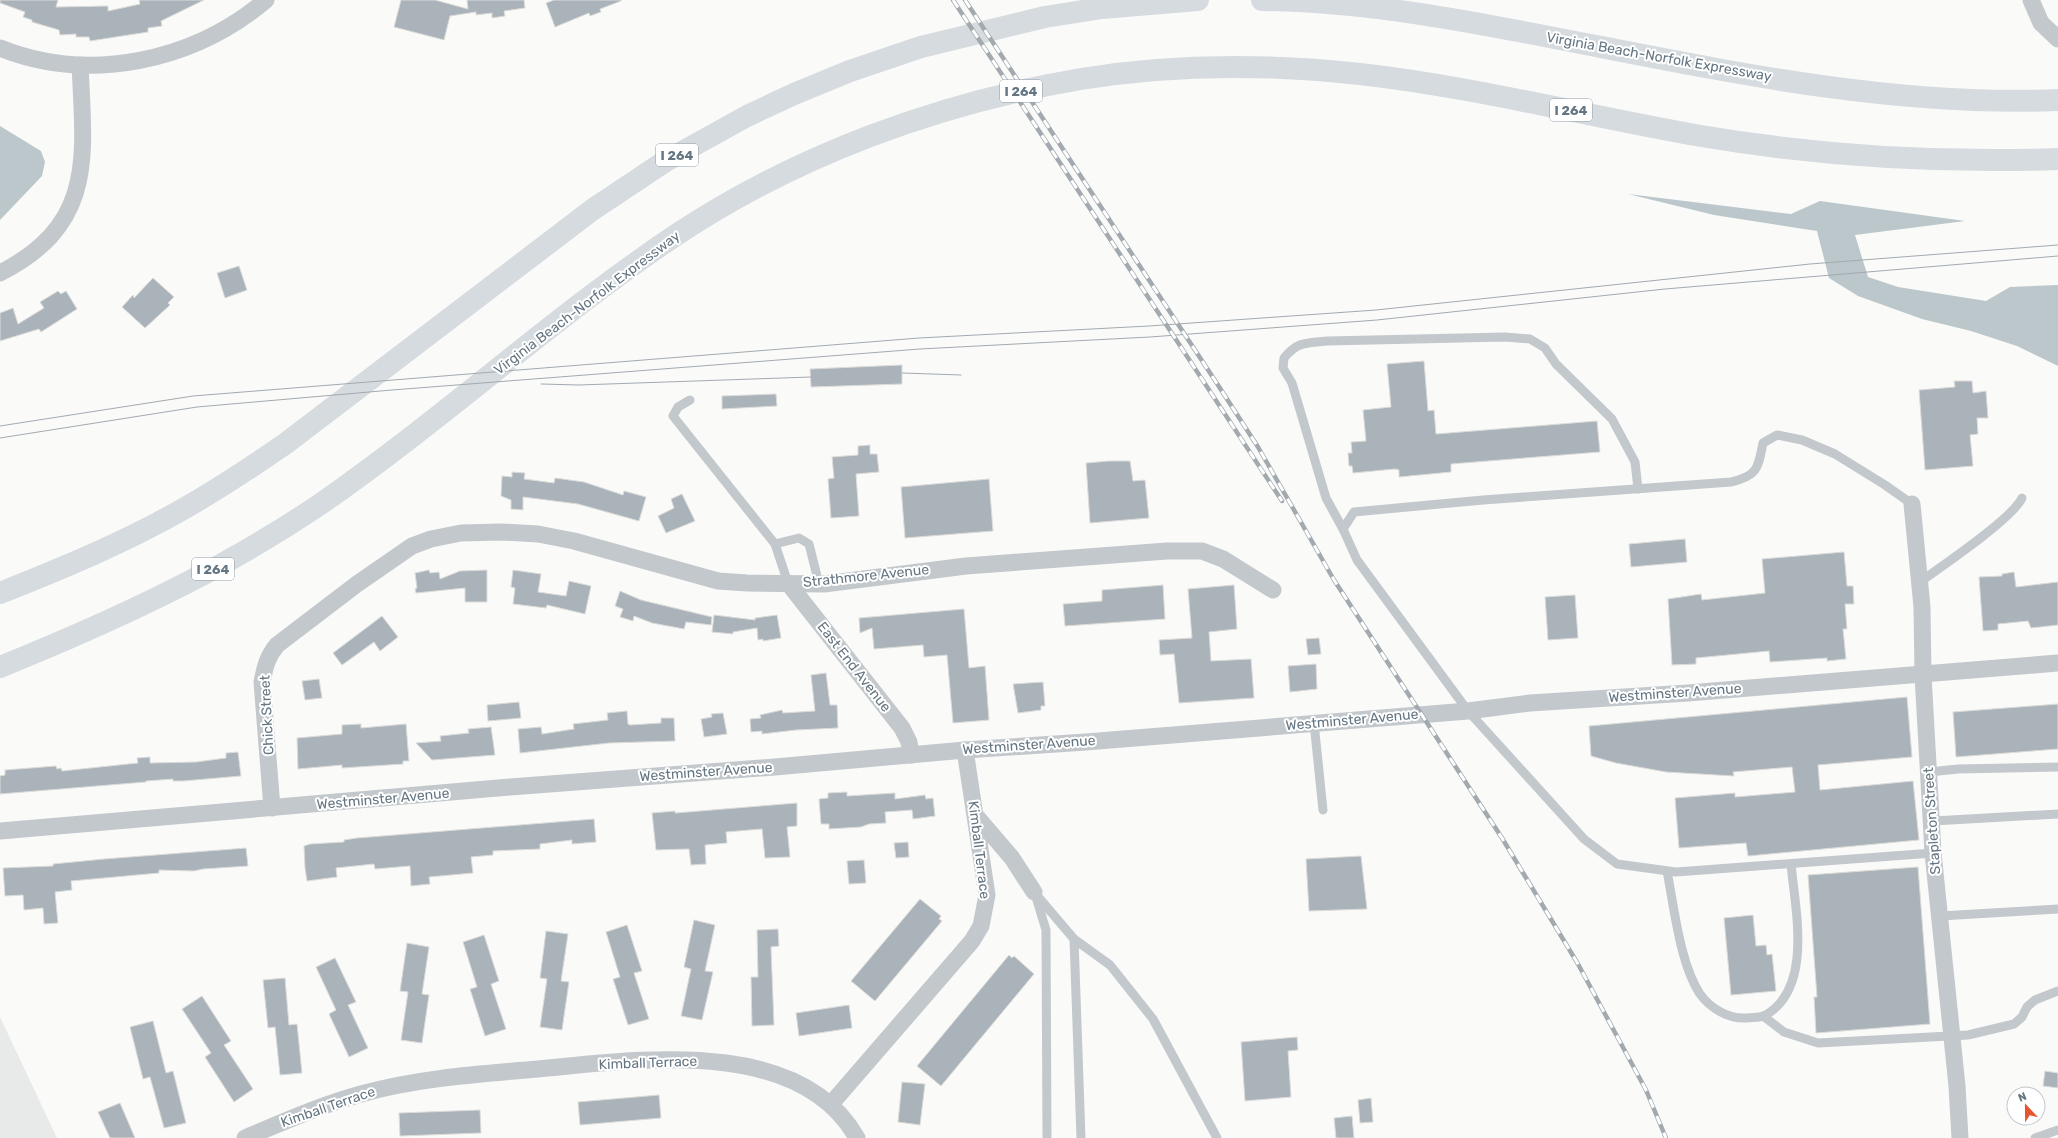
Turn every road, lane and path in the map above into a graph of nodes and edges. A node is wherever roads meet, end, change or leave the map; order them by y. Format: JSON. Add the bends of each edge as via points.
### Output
{"nodes":[{"id":1,"x":266,"y":0,"type":"edge"},
{"id":2,"x":1198,"y":0,"type":"edge"},
{"id":3,"x":1262,"y":0,"type":"edge"},
{"id":4,"x":2031,"y":0,"type":"edge"},
{"id":5,"x":2058,"y":39,"type":"edge"},
{"id":6,"x":0,"y":48,"type":"edge"},
{"id":7,"x":80,"y":65,"type":"junction"},
{"id":8,"x":2058,"y":100,"type":"edge"},
{"id":9,"x":2058,"y":160,"type":"edge"},
{"id":10,"x":0,"y":272,"type":"edge"},
{"id":11,"x":690,"y":400,"type":"dead end"},
{"id":12,"x":1638,"y":489,"type":"junction"},
{"id":13,"x":2022,"y":498,"type":"dead end"},
{"id":14,"x":1912,"y":504,"type":"joint"},
{"id":15,"x":1343,"y":529,"type":"junction"},
{"id":16,"x":775,"y":544,"type":"junction"},
{"id":17,"x":56,"y":571,"type":"junction"},
{"id":18,"x":1920,"y":582,"type":"junction"},
{"id":19,"x":788,"y":583,"type":"junction"},
{"id":20,"x":819,"y":584,"type":"junction"},
{"id":21,"x":0,"y":586,"type":"edge"},
{"id":22,"x":1273,"y":590,"type":"dead end"},
{"id":23,"x":0,"y":593,"type":"edge"},
{"id":24,"x":331,"y":604,"type":"joint"},
{"id":25,"x":84,"y":633,"type":"junction"},
{"id":26,"x":2058,"y":663,"type":"edge"},
{"id":27,"x":0,"y":667,"type":"edge"},
{"id":28,"x":1923,"y":675,"type":"junction"},
{"id":29,"x":0,"y":677,"type":"edge"},
{"id":30,"x":1468,"y":711,"type":"junction"},
{"id":31,"x":1314,"y":723,"type":"junction"},
{"id":32,"x":965,"y":750,"type":"junction"},
{"id":33,"x":911,"y":755,"type":"junction"},
{"id":34,"x":2058,"y":767,"type":"edge"},
{"id":35,"x":1929,"y":772,"type":"junction"},
{"id":36,"x":272,"y":808,"type":"junction"},
{"id":37,"x":1323,"y":810,"type":"dead end"},
{"id":38,"x":2058,"y":814,"type":"edge"},
{"id":39,"x":975,"y":816,"type":"junction"},
{"id":40,"x":1933,"y":821,"type":"junction"},
{"id":41,"x":0,"y":831,"type":"edge"},
{"id":42,"x":1933,"y":853,"type":"junction"},
{"id":43,"x":1791,"y":864,"type":"junction"},
{"id":44,"x":1667,"y":871,"type":"junction"},
{"id":45,"x":1034,"y":892,"type":"junction"},
{"id":46,"x":2058,"y":909,"type":"edge"},
{"id":47,"x":1940,"y":916,"type":"junction"},
{"id":48,"x":1074,"y":939,"type":"junction"},
{"id":49,"x":2058,"y":991,"type":"edge"},
{"id":50,"x":1763,"y":1016,"type":"junction"},
{"id":51,"x":1952,"y":1035,"type":"junction"},
{"id":52,"x":832,"y":1104,"type":"junction"},
{"id":53,"x":2058,"y":1130,"type":"edge"},
{"id":54,"x":245,"y":1138,"type":"edge"},
{"id":55,"x":857,"y":1138,"type":"edge"},
{"id":56,"x":1047,"y":1138,"type":"edge"},
{"id":57,"x":1081,"y":1138,"type":"edge"},
{"id":58,"x":1217,"y":1138,"type":"edge"},
{"id":59,"x":1960,"y":1138,"type":"edge"},
{"id":60,"x":2035,"y":1138,"type":"edge"}],
"edges":[{"from":1,"to":7,"type":"street","via":[[220,32],[170,54],[138,61]]},
{"from":2,"to":17,"type":"highway","number":"I 264","via":[[1102,8],[1045,17],[922,47],[850,71],[747,116],[664,162],[592,210],[285,444],[236,478],[184,509]]},
{"from":3,"to":8,"type":"highway","name":"Virginia Beach-Norfolk Expressway","via":[[1354,5],[1474,22],[1704,66],[1873,92],[1981,100]]},
{"from":4,"to":5,"type":"street","via":[[2041,23]]},
{"from":6,"to":7,"type":"street","via":[[39,60]]},
{"from":7,"to":10,"type":"street","via":[[82,118],[81,173],[78,190],[68,214],[56,232],[37,249]]},
{"from":9,"to":25,"type":"highway","name":"Virginia Beach-Norfolk Expressway","number":"I 264","via":[[1845,155],[1762,145],[1701,136],[1412,81],[1354,74],[1266,68],[1174,69],[1084,79],[1029,89],[959,106],[848,145],[780,175],[680,233],[581,304],[408,439],[321,503],[270,536],[190,581]]},
{"from":11,"to":16,"type":"lane","via":[[678,407],[673,416]]},
{"from":12,"to":14,"type":"lane","via":[[1731,482],[1747,478],[1759,466],[1763,443],[1777,435],[1802,440],[1835,454],[1886,484]]},
{"from":12,"to":15,"type":"lane","via":[[1354,512]]},
{"from":12,"to":15,"type":"lane","via":[[1634,462],[1612,419],[1556,364],[1545,348],[1530,339],[1505,337],[1328,341],[1300,344],[1292,348],[1284,358],[1283,368],[1292,383],[1326,498]]},
{"from":13,"to":18,"type":"lane","via":[[2019,505],[2004,518]]},
{"from":14,"to":18,"type":"street","name":"Stapleton Street"},
{"from":15,"to":30,"type":"lane","via":[[1357,560]]},
{"from":16,"to":19,"type":"lane"},
{"from":16,"to":20,"type":"lane","via":[[799,538],[809,544]]},
{"from":17,"to":21,"type":"highway"},
{"from":17,"to":23,"type":"highway","number":"I 264"},
{"from":18,"to":28,"type":"street","name":"Stapleton Street"},
{"from":19,"to":20,"type":"street","name":"Strathmore Avenue"},
{"from":19,"to":24,"type":"street","name":"Strathmore Avenue","via":[[718,581],[574,541],[538,534],[502,532],[461,534],[431,539],[412,546]]},
{"from":19,"to":33,"type":"street","name":"East End Avenue","via":[[902,728]]},
{"from":20,"to":22,"type":"street","name":"Strathmore Avenue","via":[[966,566],[1168,551],[1202,551],[1223,559]]},
{"from":24,"to":36,"type":"street","name":"Chick Street","via":[[277,645],[265,666],[262,682]]},
{"from":25,"to":27,"type":"highway","name":"Virginia Beach-Norfolk Expressway","number":"I 264"},
{"from":25,"to":29,"type":"highway"},
{"from":26,"to":28,"type":"street","name":"Westminster Avenue"},
{"from":28,"to":30,"type":"street","name":"Westminster Avenue","via":[[1530,703]]},
{"from":28,"to":35,"type":"street","name":"Stapleton Street"},
{"from":30,"to":31,"type":"street","name":"Westminster Avenue"},
{"from":30,"to":44,"type":"lane","via":[[1584,839],[1616,864]]},
{"from":31,"to":32,"type":"street","name":"Westminster Avenue"},
{"from":31,"to":37,"type":"lane"},
{"from":32,"to":33,"type":"street","name":"Westminster Avenue"},
{"from":32,"to":39,"type":"street","name":"Kimball Terrace"},
{"from":33,"to":36,"type":"street","name":"Westminster Avenue"},
{"from":34,"to":35,"type":"lane"},
{"from":35,"to":40,"type":"street","name":"Stapleton Street"},
{"from":36,"to":41,"type":"street","name":"Westminster Avenue"},
{"from":38,"to":40,"type":"lane"},
{"from":39,"to":45,"type":"street","via":[[1012,858]]},
{"from":39,"to":52,"type":"street","name":"Kimball Terrace","via":[[987,895],[981,926],[972,941]]},
{"from":40,"to":42,"type":"street","name":"Stapleton Street"},
{"from":42,"to":43,"type":"lane"},
{"from":42,"to":47,"type":"street","name":"Stapleton Street"},
{"from":43,"to":44,"type":"lane"},
{"from":43,"to":50,"type":"lane","via":[[1798,934],[1797,963],[1792,982],[1780,1003]]},
{"from":44,"to":50,"type":"lane","via":[[1682,949],[1700,994],[1712,1007],[1724,1014],[1740,1018]]},
{"from":45,"to":48,"type":"lane"},
{"from":45,"to":56,"type":"lane","via":[[1046,930]]},
{"from":46,"to":47,"type":"lane"},
{"from":47,"to":51,"type":"street","name":"Stapleton Street"},
{"from":48,"to":57,"type":"lane"},
{"from":48,"to":58,"type":"lane","via":[[1110,964],[1153,1019]]},
{"from":49,"to":51,"type":"lane","via":[[2035,1000],[2014,1024],[1968,1035]]},
{"from":50,"to":51,"type":"lane","via":[[1784,1032],[1818,1043]]},
{"from":51,"to":59,"type":"street","name":"Stapleton Street"},
{"from":52,"to":54,"type":"street","name":"Kimball Terrace","via":[[806,1086],[765,1071],[724,1063],[660,1059],[410,1083],[334,1102]]},
{"from":52,"to":55,"type":"street","via":[[850,1125]]},
{"from":53,"to":60,"type":"lane"}]}
